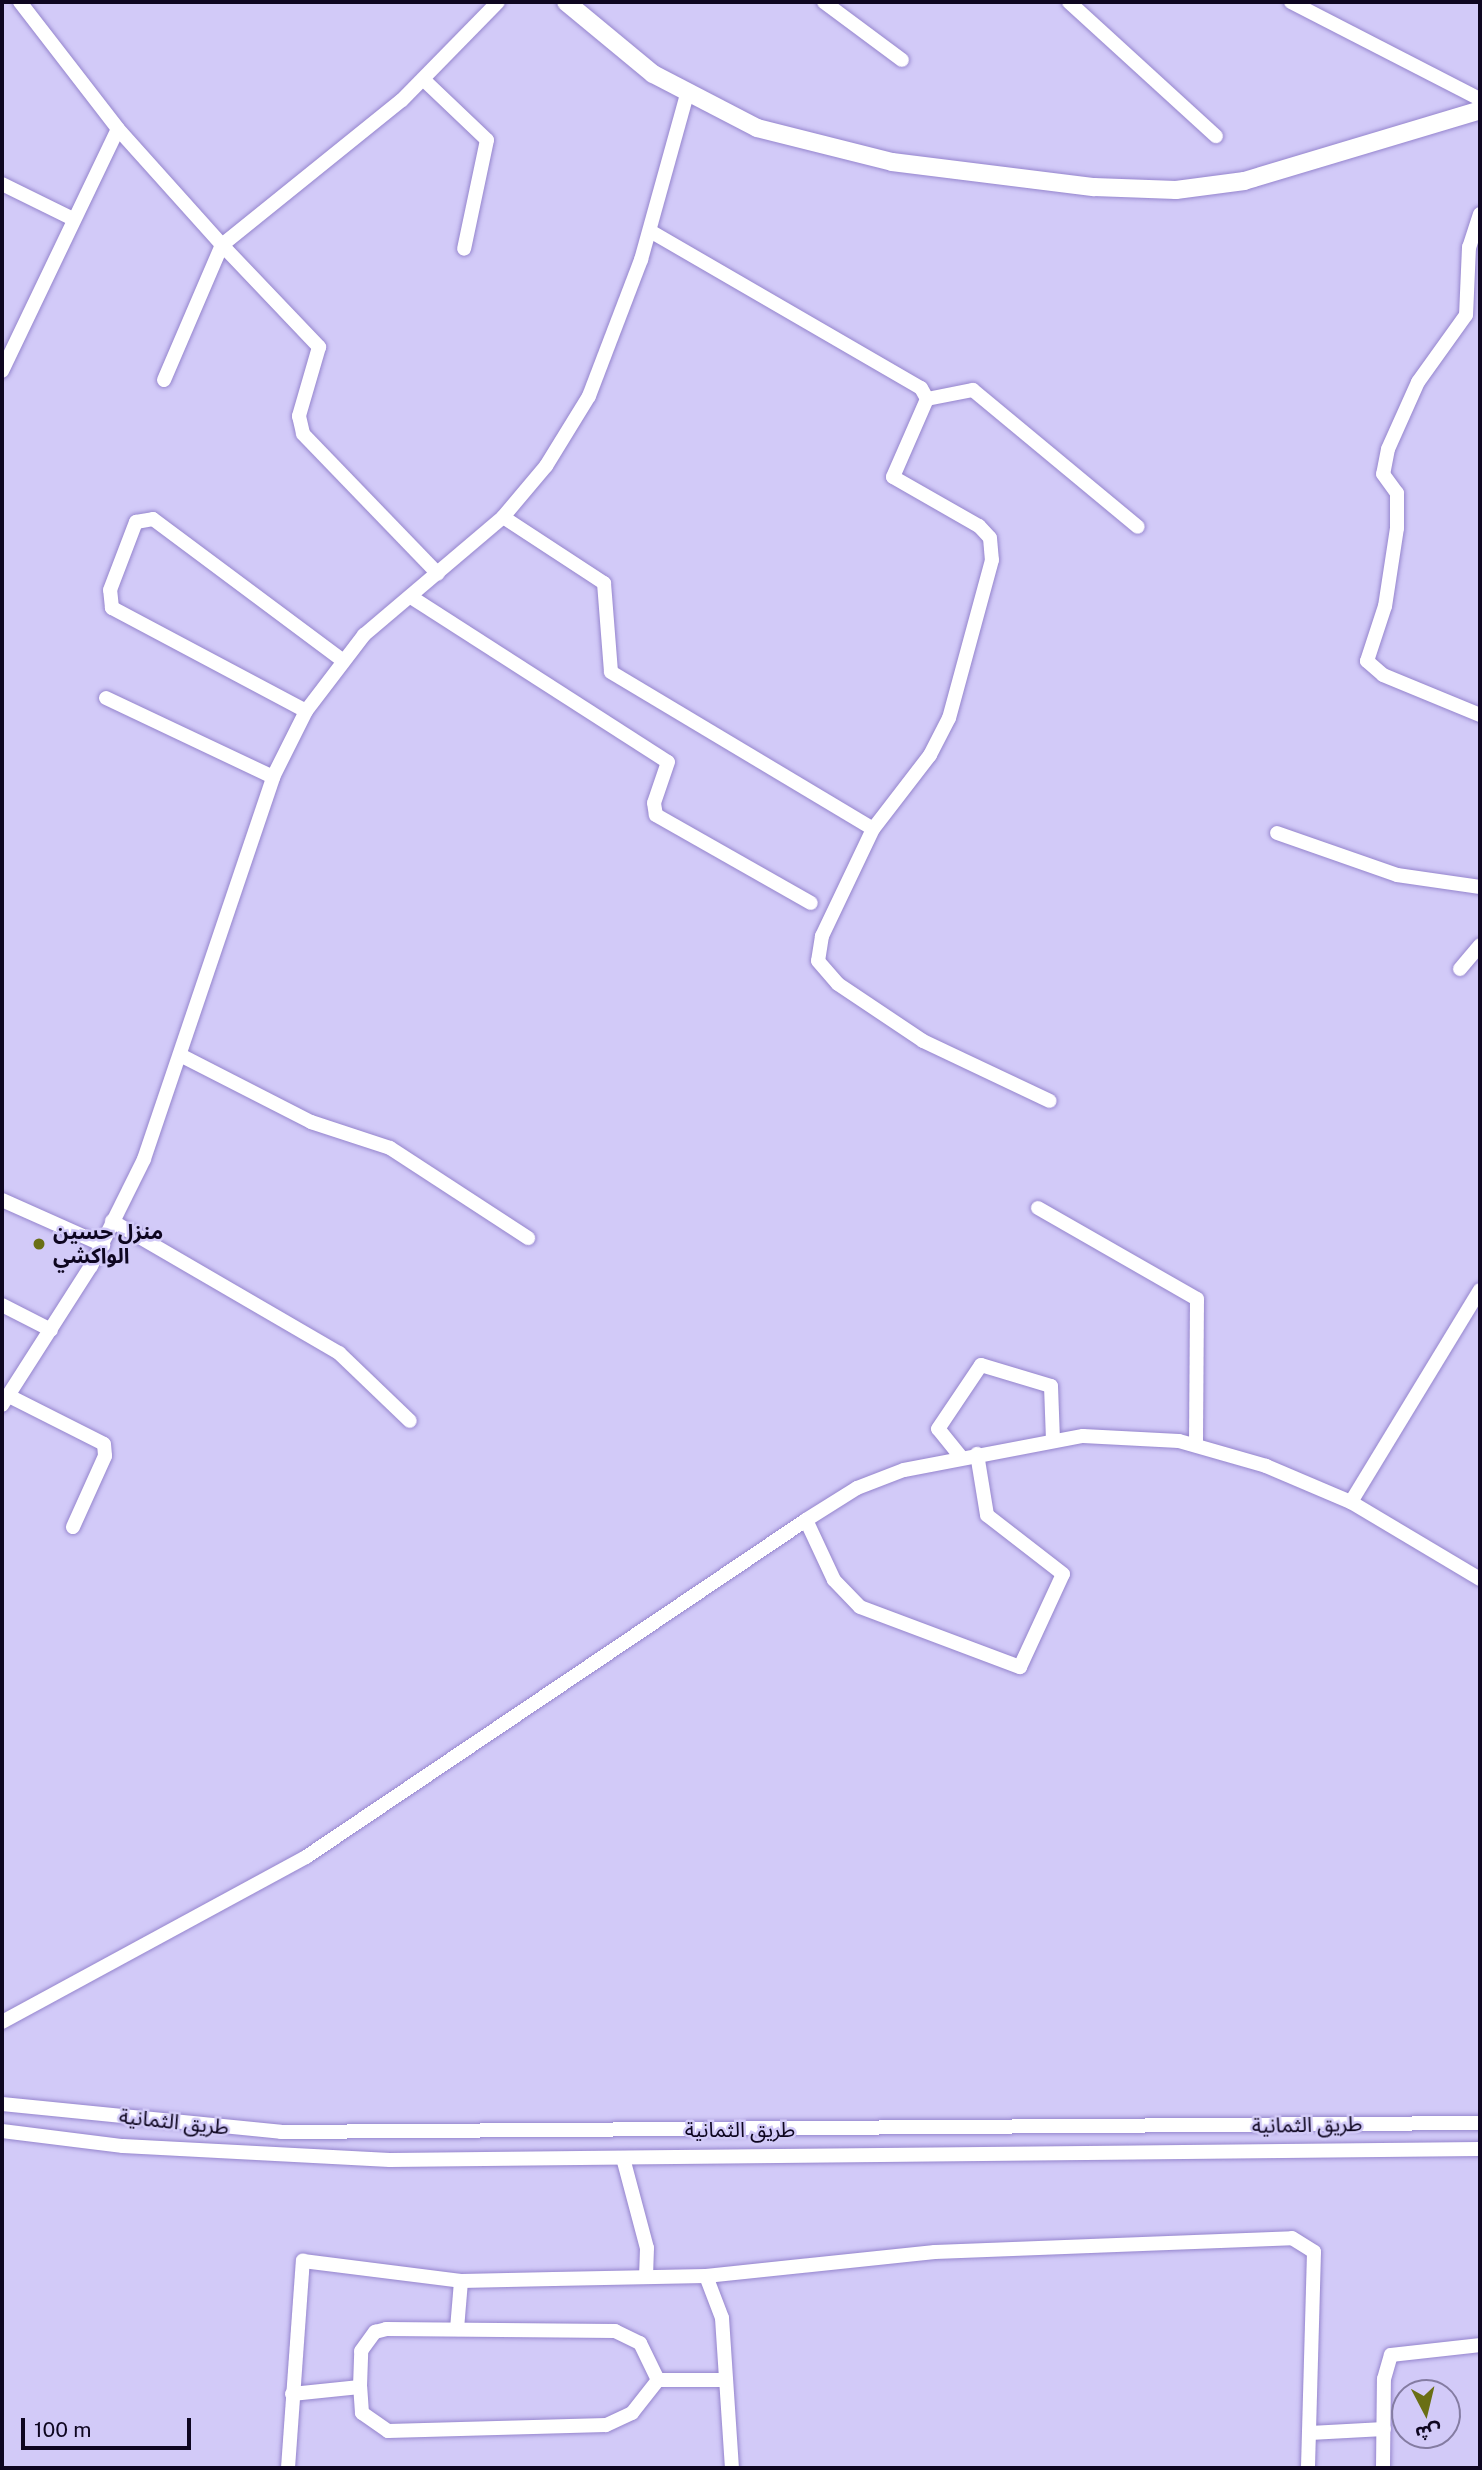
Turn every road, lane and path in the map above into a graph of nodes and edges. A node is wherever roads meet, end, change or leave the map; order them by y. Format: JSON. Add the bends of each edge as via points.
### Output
{"nodes":[{"id":1,"x":20,"y":2,"type":"edge"},
{"id":2,"x":498,"y":2,"type":"edge"},
{"id":3,"x":568,"y":2,"type":"edge"},
{"id":4,"x":824,"y":2,"type":"edge"},
{"id":5,"x":1069,"y":2,"type":"edge"},
{"id":6,"x":1291,"y":2,"type":"edge"},
{"id":7,"x":902,"y":61,"type":"dead end"},
{"id":8,"x":424,"y":80,"type":"junction"},
{"id":9,"x":687,"y":94,"type":"junction"},
{"id":10,"x":1480,"y":99,"type":"edge"},
{"id":11,"x":1480,"y":110,"type":"edge"},
{"id":12,"x":118,"y":129,"type":"junction"},
{"id":13,"x":1216,"y":136,"type":"dead end"},
{"id":14,"x":2,"y":184,"type":"edge"},
{"id":15,"x":1480,"y":214,"type":"edge"},
{"id":16,"x":71,"y":218,"type":"junction"},
{"id":17,"x":650,"y":231,"type":"junction"},
{"id":18,"x":222,"y":245,"type":"junction"},
{"id":19,"x":464,"y":249,"type":"dead end"},
{"id":20,"x":2,"y":371,"type":"edge"},
{"id":21,"x":164,"y":380,"type":"dead end"},
{"id":22,"x":927,"y":399,"type":"junction"},
{"id":23,"x":503,"y":517,"type":"junction"},
{"id":24,"x":1138,"y":527,"type":"dead end"},
{"id":25,"x":439,"y":574,"type":"junction"},
{"id":26,"x":411,"y":597,"type":"junction"},
{"id":27,"x":341,"y":659,"type":"junction"},
{"id":28,"x":106,"y":698,"type":"dead end"},
{"id":29,"x":306,"y":711,"type":"junction"},
{"id":30,"x":1480,"y":715,"type":"edge"},
{"id":31,"x":273,"y":777,"type":"junction"},
{"id":32,"x":873,"y":829,"type":"junction"},
{"id":33,"x":1277,"y":833,"type":"dead end"},
{"id":34,"x":1480,"y":887,"type":"edge"},
{"id":35,"x":811,"y":902,"type":"dead end"},
{"id":36,"x":1480,"y":945,"type":"edge"},
{"id":37,"x":1460,"y":969,"type":"dead end"},
{"id":38,"x":184,"y":1057,"type":"junction"},
{"id":39,"x":1050,"y":1101,"type":"dead end"},
{"id":40,"x":2,"y":1200,"type":"edge"},
{"id":41,"x":1038,"y":1208,"type":"dead end"},
{"id":42,"x":112,"y":1221,"type":"junction"},
{"id":43,"x":528,"y":1238,"type":"dead end"},
{"id":44,"x":103,"y":1245,"type":"junction"},
{"id":45,"x":1480,"y":1290,"type":"edge"},
{"id":46,"x":2,"y":1305,"type":"edge"},
{"id":47,"x":51,"y":1330,"type":"junction"},
{"id":48,"x":5,"y":1401,"type":"edge"},
{"id":49,"x":410,"y":1421,"type":"dead end"},
{"id":50,"x":1053,"y":1441,"type":"junction"},
{"id":51,"x":1196,"y":1445,"type":"junction"},
{"id":52,"x":977,"y":1454,"type":"junction"},
{"id":53,"x":961,"y":1457,"type":"junction"},
{"id":54,"x":1351,"y":1502,"type":"junction"},
{"id":55,"x":806,"y":1520,"type":"junction"},
{"id":56,"x":73,"y":1527,"type":"dead end"},
{"id":57,"x":1480,"y":1579,"type":"edge"},
{"id":58,"x":2,"y":2022,"type":"edge"},
{"id":59,"x":2,"y":2104,"type":"edge"},
{"id":60,"x":1480,"y":2123,"type":"edge"},
{"id":61,"x":2,"y":2131,"type":"edge"},
{"id":62,"x":1480,"y":2149,"type":"edge"},
{"id":63,"x":623,"y":2158,"type":"junction"},
{"id":64,"x":646,"y":2276,"type":"junction"},
{"id":65,"x":706,"y":2276,"type":"junction"},
{"id":66,"x":461,"y":2281,"type":"junction"},
{"id":67,"x":457,"y":2329,"type":"junction"},
{"id":68,"x":1480,"y":2345,"type":"edge"},
{"id":69,"x":659,"y":2380,"type":"junction"},
{"id":70,"x":726,"y":2380,"type":"junction"},
{"id":71,"x":360,"y":2387,"type":"junction"},
{"id":72,"x":292,"y":2394,"type":"junction"},
{"id":73,"x":1384,"y":2429,"type":"junction"},
{"id":74,"x":1310,"y":2433,"type":"junction"},
{"id":75,"x":288,"y":2468,"type":"edge"},
{"id":76,"x":732,"y":2468,"type":"edge"},
{"id":77,"x":1308,"y":2468,"type":"edge"},
{"id":78,"x":1383,"y":2468,"type":"edge"}],
"edges":[{"from":1,"to":12,"type":"street"},
{"from":2,"to":8,"type":"street"},
{"from":3,"to":9,"type":"main road","via":[[614,46]]},
{"from":4,"to":7,"type":"street"},
{"from":5,"to":13,"type":"street"},
{"from":6,"to":10,"type":"street"},
{"from":8,"to":18,"type":"street"},
{"from":8,"to":19,"type":"street","via":[[487,139]]},
{"from":9,"to":11,"type":"main road","via":[[757,128],[851,154],[1136,191],[1244,181]]},
{"from":9,"to":17,"type":"street"},
{"from":12,"to":16,"type":"street"},
{"from":12,"to":18,"type":"street"},
{"from":14,"to":16,"type":"street"},
{"from":15,"to":30,"type":"street","via":[[1469,247],[1466,315],[1418,382],[1388,449],[1383,474],[1397,494],[1397,528],[1385,606],[1367,660],[1383,675]]},
{"from":16,"to":20,"type":"street"},
{"from":17,"to":22,"type":"street","via":[[921,388]]},
{"from":17,"to":23,"type":"street","via":[[593,387],[546,466]]},
{"from":18,"to":21,"type":"street"},
{"from":18,"to":25,"type":"street","via":[[319,347],[299,416],[303,434]]},
{"from":22,"to":24,"type":"street","via":[[972,390]]},
{"from":22,"to":32,"type":"street","via":[[893,477],[979,526],[990,538],[992,560],[939,739]]},
{"from":23,"to":25,"type":"street"},
{"from":23,"to":32,"type":"street","via":[[607,586],[611,672]]},
{"from":25,"to":26,"type":"street"},
{"from":26,"to":27,"type":"street"},
{"from":26,"to":35,"type":"street","via":[[668,762],[654,803],[656,815]]},
{"from":27,"to":29,"type":"street"},
{"from":27,"to":29,"type":"street","via":[[153,519],[136,522],[110,590],[112,608]]},
{"from":28,"to":31,"type":"street"},
{"from":29,"to":31,"type":"street"},
{"from":31,"to":38,"type":"street"},
{"from":32,"to":39,"type":"street","via":[[822,936],[822,967],[923,1041]]},
{"from":33,"to":34,"type":"street","via":[[1397,876]]},
{"from":36,"to":37,"type":"street"},
{"from":38,"to":42,"type":"street"},
{"from":38,"to":43,"type":"street","via":[[311,1122],[390,1148]]},
{"from":40,"to":44,"type":"street"},
{"from":41,"to":51,"type":"street","via":[[1197,1298]]},
{"from":42,"to":44,"type":"street"},
{"from":42,"to":49,"type":"street","via":[[339,1353]]},
{"from":44,"to":47,"type":"street"},
{"from":45,"to":54,"type":"street"},
{"from":46,"to":47,"type":"street"},
{"from":47,"to":48,"type":"street"},
{"from":48,"to":56,"type":"street","via":[[104,1444],[105,1455]]},
{"from":50,"to":51,"type":"street","via":[[1110,1434]]},
{"from":50,"to":52,"type":"street"},
{"from":50,"to":53,"type":"street","via":[[1051,1386],[981,1365],[938,1429]]},
{"from":51,"to":54,"type":"street"},
{"from":52,"to":53,"type":"street"},
{"from":52,"to":55,"type":"street","via":[[987,1515],[1063,1574],[1020,1667],[860,1607],[834,1580]]},
{"from":53,"to":55,"type":"street","via":[[879,1479]]},
{"from":54,"to":57,"type":"street"},
{"from":55,"to":58,"type":"street","via":[[306,1857]]},
{"from":59,"to":60,"type":"street","name":"طريق الثمانية","via":[[281,2132]]},
{"from":61,"to":63,"type":"street","via":[[313,2158]]},
{"from":62,"to":63,"type":"street"},
{"from":63,"to":64,"type":"street","via":[[647,2248]]},
{"from":64,"to":65,"type":"street"},
{"from":64,"to":66,"type":"street"},
{"from":65,"to":70,"type":"street","via":[[721,2312]]},
{"from":65,"to":74,"type":"street","via":[[935,2252],[1301,2239],[1314,2252]]},
{"from":66,"to":67,"type":"street"},
{"from":66,"to":72,"type":"street","via":[[303,2261]]},
{"from":67,"to":69,"type":"street","via":[[615,2331],[640,2343]]},
{"from":67,"to":71,"type":"street","via":[[374,2332],[360,2351]]},
{"from":68,"to":73,"type":"street","via":[[1391,2355]]},
{"from":69,"to":70,"type":"street"},
{"from":69,"to":71,"type":"street","via":[[621,2420],[576,2427],[388,2431],[362,2413]]},
{"from":70,"to":76,"type":"street"},
{"from":71,"to":72,"type":"street"},
{"from":72,"to":75,"type":"street"},
{"from":73,"to":74,"type":"street"},
{"from":73,"to":78,"type":"street"},
{"from":74,"to":77,"type":"street"}]}
